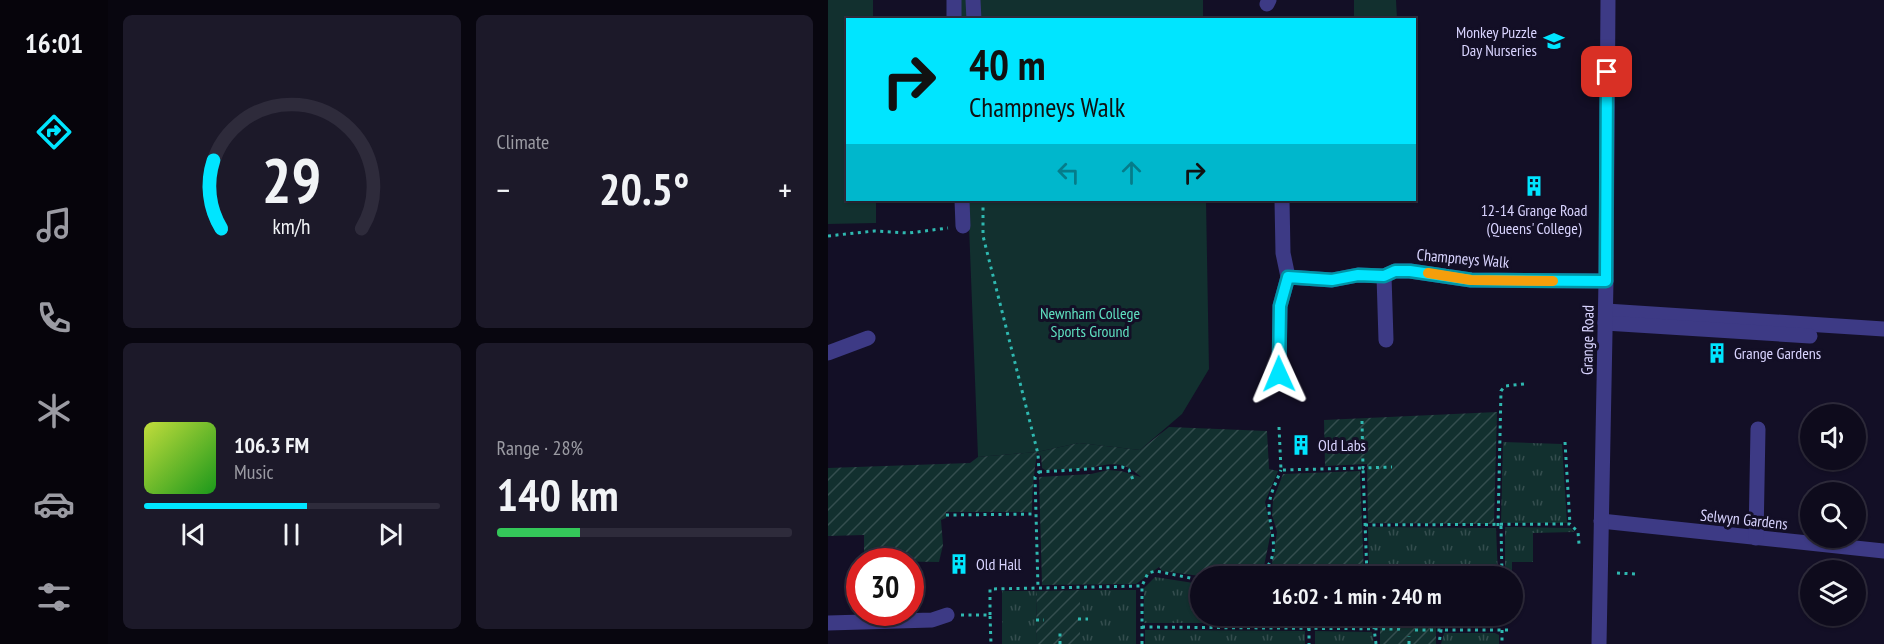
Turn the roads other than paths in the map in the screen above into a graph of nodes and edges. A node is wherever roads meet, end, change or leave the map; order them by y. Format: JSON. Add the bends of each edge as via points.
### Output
{"nodes":[{"id":1,"x":954,"y":0,"type":"edge"},
{"id":2,"x":973,"y":0,"type":"edge"},
{"id":3,"x":1608,"y":0,"type":"edge"},
{"id":4,"x":954,"y":18,"type":"edge"},
{"id":5,"x":974,"y":18,"type":"edge"},
{"id":6,"x":962,"y":201,"type":"edge"},
{"id":7,"x":1282,"y":201,"type":"edge"},
{"id":8,"x":963,"y":226,"type":"road end"},
{"id":9,"x":1384,"y":276,"type":"junction"},
{"id":10,"x":1288,"y":277,"type":"junction"},
{"id":11,"x":1606,"y":281,"type":"junction"},
{"id":12,"x":1605,"y":317,"type":"junction"},
{"id":13,"x":1884,"y":329,"type":"edge"},
{"id":14,"x":1810,"y":336,"type":"dead end"},
{"id":15,"x":868,"y":338,"type":"dead end"},
{"id":16,"x":1386,"y":340,"type":"dead end"},
{"id":17,"x":828,"y":353,"type":"edge"},
{"id":18,"x":1279,"y":374,"type":"dead end"},
{"id":19,"x":1758,"y":429,"type":"dead end"},
{"id":20,"x":1601,"y":521,"type":"junction"},
{"id":21,"x":1756,"y":538,"type":"junction"},
{"id":22,"x":1884,"y":551,"type":"edge"},
{"id":23,"x":947,"y":615,"type":"road end"},
{"id":24,"x":828,"y":623,"type":"edge"},
{"id":25,"x":1599,"y":644,"type":"edge"}],
"edges":[{"from":1,"to":4,"type":"street"},
{"from":2,"to":5,"type":"street"},
{"from":3,"to":11,"type":"street","name":"Grange Road"},
{"from":6,"to":8,"type":"street"},
{"from":7,"to":10,"type":"street","via":[[1283,253]]},
{"from":9,"to":10,"type":"street","name":"Champneys Walk","via":[[1332,280]]},
{"from":9,"to":11,"type":"street","name":"Champneys Walk","via":[[1410,271],[1471,280]]},
{"from":9,"to":16,"type":"street"},
{"from":10,"to":18,"type":"street","via":[[1280,306]]},
{"from":11,"to":12,"type":"street","name":"Grange Road"},
{"from":12,"to":13,"type":"street"},
{"from":12,"to":14,"type":"street"},
{"from":12,"to":20,"type":"street","name":"Grange Road"},
{"from":15,"to":17,"type":"street"},
{"from":19,"to":21,"type":"street"},
{"from":20,"to":21,"type":"street","name":"Selwyn Gardens"},
{"from":20,"to":25,"type":"street","name":"Grange Road"},
{"from":21,"to":22,"type":"street","name":"Selwyn Gardens"},
{"from":23,"to":24,"type":"street","via":[[932,620]]}]}
